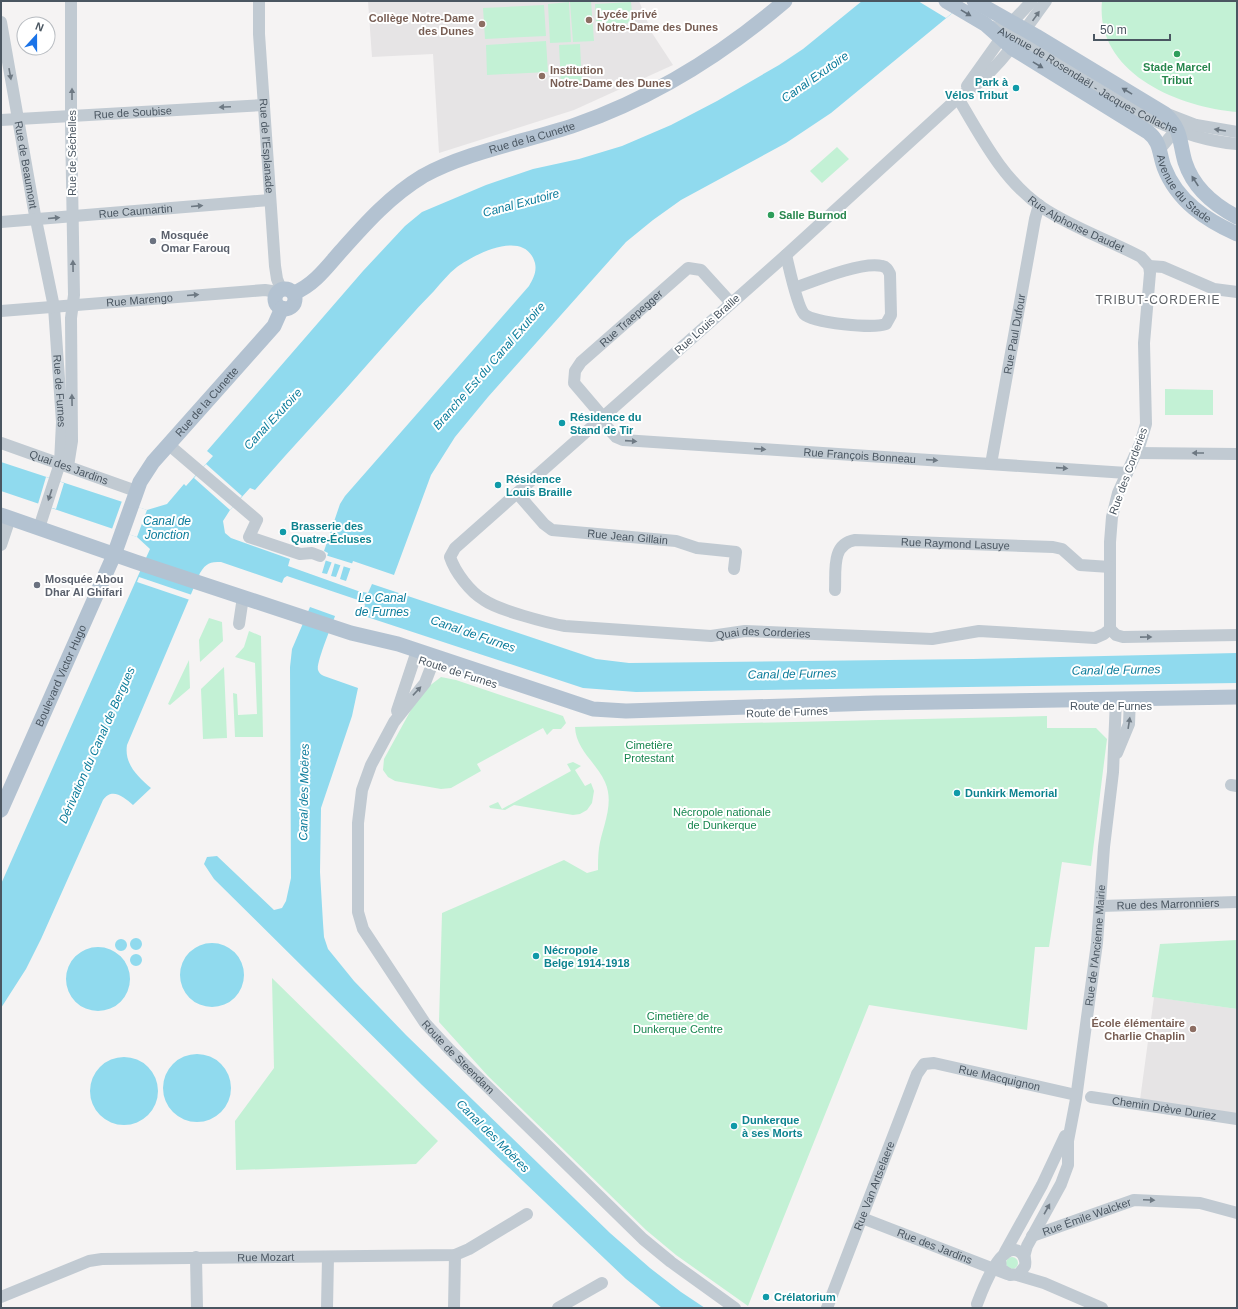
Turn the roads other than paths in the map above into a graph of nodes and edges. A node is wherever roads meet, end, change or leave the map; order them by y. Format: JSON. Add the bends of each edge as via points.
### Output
{"nodes":[{"id":1,"x":71,"y":1,"type":"edge"},
{"id":2,"x":259,"y":1,"type":"edge"},
{"id":3,"x":785,"y":1,"type":"edge"},
{"id":4,"x":946,"y":1,"type":"edge"},
{"id":5,"x":974,"y":1,"type":"edge"},
{"id":6,"x":1032,"y":1,"type":"edge"},
{"id":7,"x":1046,"y":1,"type":"edge"},
{"id":8,"x":987,"y":17,"type":"junction"},
{"id":9,"x":1,"y":22,"type":"edge"},
{"id":10,"x":1012,"y":36,"type":"junction"},
{"id":11,"x":958,"y":98,"type":"junction"},
{"id":12,"x":264,"y":104,"type":"junction"},
{"id":13,"x":1157,"y":109,"type":"junction"},
{"id":14,"x":72,"y":116,"type":"junction"},
{"id":15,"x":18,"y":119,"type":"junction"},
{"id":16,"x":1,"y":120,"type":"edge"},
{"id":17,"x":1203,"y":127,"type":"junction"},
{"id":18,"x":1145,"y":129,"type":"joint"},
{"id":19,"x":1178,"y":131,"type":"junction"},
{"id":20,"x":1237,"y":132,"type":"edge"},
{"id":21,"x":1206,"y":139,"type":"junction"},
{"id":22,"x":1237,"y":144,"type":"edge"},
{"id":23,"x":1160,"y":150,"type":"junction"},
{"id":24,"x":1185,"y":162,"type":"junction"},
{"id":25,"x":270,"y":200,"type":"junction"},
{"id":26,"x":1039,"y":205,"type":"junction"},
{"id":27,"x":72,"y":216,"type":"junction"},
{"id":28,"x":1237,"y":217,"type":"edge"},
{"id":29,"x":36,"y":219,"type":"junction"},
{"id":30,"x":1,"y":222,"type":"edge"},
{"id":31,"x":1237,"y":234,"type":"edge"},
{"id":32,"x":789,"y":252,"type":"junction"},
{"id":33,"x":1149,"y":266,"type":"junction"},
{"id":34,"x":798,"y":287,"type":"junction"},
{"id":35,"x":284,"y":291,"type":"junction"},
{"id":36,"x":1237,"y":292,"type":"edge"},
{"id":37,"x":730,"y":303,"type":"junction"},
{"id":38,"x":73,"y":305,"type":"junction"},
{"id":39,"x":54,"y":307,"type":"junction"},
{"id":40,"x":1,"y":311,"type":"edge"},
{"id":41,"x":602,"y":418,"type":"junction"},
{"id":42,"x":1,"y":443,"type":"edge"},
{"id":43,"x":169,"y":445,"type":"junction"},
{"id":44,"x":1136,"y":453,"type":"junction"},
{"id":45,"x":1237,"y":454,"type":"edge"},
{"id":46,"x":991,"y":464,"type":"junction"},
{"id":47,"x":62,"y":468,"type":"junction"},
{"id":48,"x":1127,"y":473,"type":"junction"},
{"id":49,"x":135,"y":494,"type":"junction"},
{"id":50,"x":517,"y":494,"type":"junction"},
{"id":51,"x":6,"y":517,"type":"edge"},
{"id":52,"x":41,"y":522,"type":"junction"},
{"id":53,"x":120,"y":540,"type":"joint"},
{"id":54,"x":1,"y":545,"type":"edge"},
{"id":55,"x":455,"y":548,"type":"joint"},
{"id":56,"x":114,"y":555,"type":"junction"},
{"id":57,"x":320,"y":556,"type":"dead end"},
{"id":58,"x":1110,"y":567,"type":"junction"},
{"id":59,"x":734,"y":569,"type":"dead end"},
{"id":60,"x":835,"y":590,"type":"dead end"},
{"id":61,"x":243,"y":597,"type":"junction"},
{"id":62,"x":239,"y":624,"type":"dead end"},
{"id":63,"x":1110,"y":629,"type":"junction"},
{"id":64,"x":1237,"y":635,"type":"edge"},
{"id":65,"x":415,"y":654,"type":"junction"},
{"id":66,"x":434,"y":661,"type":"junction"},
{"id":67,"x":1237,"y":697,"type":"edge"},
{"id":68,"x":1123,"y":702,"type":"junction"},
{"id":69,"x":1237,"y":704,"type":"edge"},
{"id":70,"x":394,"y":722,"type":"junction"},
{"id":71,"x":1,"y":810,"type":"edge"},
{"id":72,"x":1237,"y":902,"type":"edge"},
{"id":73,"x":1100,"y":906,"type":"junction"},
{"id":74,"x":924,"y":1064,"type":"joint"},
{"id":75,"x":1076,"y":1095,"type":"junction"},
{"id":76,"x":1091,"y":1097,"type":"dead end"},
{"id":77,"x":1072,"y":1118,"type":"junction"},
{"id":78,"x":1237,"y":1119,"type":"edge"},
{"id":79,"x":1051,"y":1168,"type":"junction"},
{"id":80,"x":1066,"y":1174,"type":"junction"},
{"id":81,"x":1237,"y":1212,"type":"edge"},
{"id":82,"x":527,"y":1214,"type":"dead end"},
{"id":83,"x":862,"y":1218,"type":"junction"},
{"id":84,"x":1032,"y":1236,"type":"junction"},
{"id":85,"x":455,"y":1255,"type":"junction"},
{"id":86,"x":196,"y":1257,"type":"junction"},
{"id":87,"x":328,"y":1257,"type":"junction"},
{"id":88,"x":1025,"y":1258,"type":"junction"},
{"id":89,"x":1000,"y":1260,"type":"junction"},
{"id":90,"x":1011,"y":1275,"type":"junction"},
{"id":91,"x":602,"y":1283,"type":"dead end"},
{"id":92,"x":1044,"y":1283,"type":"junction"},
{"id":93,"x":1,"y":1298,"type":"edge"},
{"id":94,"x":976,"y":1306,"type":"edge"},
{"id":95,"x":197,"y":1308,"type":"edge"},
{"id":96,"x":328,"y":1308,"type":"edge"},
{"id":97,"x":454,"y":1308,"type":"edge"},
{"id":98,"x":558,"y":1308,"type":"edge"},
{"id":99,"x":736,"y":1308,"type":"edge"},
{"id":100,"x":827,"y":1308,"type":"edge"},
{"id":101,"x":1102,"y":1308,"type":"edge"}],
"edges":[{"from":14,"to":1,"type":"street","name":"Rue de Séchelles","one_way":true},
{"from":2,"to":12,"type":"street","name":"Rue de l'Esplanade","via":[[258,24]]},
{"from":3,"to":35,"type":"main road","name":"Rue de la Cunette","via":[[731,44],[678,78],[645,95],[596,117],[461,160],[423,176],[384,205],[311,284]]},
{"from":4,"to":8,"type":"main road","one_way":true},
{"from":5,"to":8,"type":"main road"},
{"from":6,"to":10,"type":"street"},
{"from":10,"to":7,"type":"street","one_way":true},
{"from":8,"to":10,"type":"main road","name":"Avenue de Rosendaël - Jacques Collache"},
{"from":8,"to":10,"type":"main road","name":"Avenue de Rosendaël - Jacques Collache"},
{"from":9,"to":15,"type":"street","name":"Rue de Beaumont","one_way":true},
{"from":10,"to":11,"type":"street","name":"Rue Louis Braille"},
{"from":13,"to":10,"type":"main road","name":"Avenue de Rosendaël - Jacques Collache","one_way":true},
{"from":10,"to":18,"type":"main road","name":"Avenue de Rosendaël - Jacques Collache","one_way":true},
{"from":10,"to":19,"type":"street","name":"Avenue de Rosendaël - Jacques Collache","via":[[1151,119]]},
{"from":11,"to":26,"type":"street","name":"Rue Alphonse Daudet","via":[[999,164]]},
{"from":11,"to":32,"type":"street","name":"Rue Louis Braille"},
{"from":12,"to":14,"type":"street","name":"Rue de Soubise","one_way":true},
{"from":12,"to":25,"type":"street","name":"Rue de l'Esplanade"},
{"from":13,"to":17,"type":"street","name":"Avenue de Rosendaël - Jacques Collache"},
{"from":13,"to":19,"type":"main road","name":"Avenue du Stade","via":[[1168,117]]},
{"from":14,"to":15,"type":"street","name":"Rue de Soubise"},
{"from":14,"to":27,"type":"street","name":"Rue de Séchelles"},
{"from":15,"to":16,"type":"street","name":"Rue de Soubise"},
{"from":15,"to":29,"type":"street","name":"Rue de Beaumont"},
{"from":17,"to":19,"type":"street","via":[[1188,127]]},
{"from":20,"to":17,"type":"street","name":"Avenue de Rosendaël - Jacques Collache","one_way":true},
{"from":18,"to":23,"type":"main road","name":"Avenue du Stade","via":[[1154,137]]},
{"from":19,"to":21,"type":"street","name":"Avenue de Rosendaël - Jacques Collache"},
{"from":19,"to":23,"type":"street","via":[[1167,139]]},
{"from":19,"to":24,"type":"main road","name":"Avenue du Stade"},
{"from":21,"to":22,"type":"street","name":"Avenue de Rosendaël - Jacques Collache"},
{"from":21,"to":24,"type":"street","via":[[1189,146]]},
{"from":23,"to":31,"type":"main road","name":"Avenue du Stade","via":[[1166,173],[1185,201],[1208,220]]},
{"from":28,"to":24,"type":"main road","name":"Avenue du Stade","one_way":true,"via":[[1208,198],[1194,180]]},
{"from":27,"to":25,"type":"street","name":"Rue Caumartin","one_way":true},
{"from":25,"to":35,"type":"street","name":"Rue de l'Esplanade","via":[[275,272]]},
{"from":26,"to":33,"type":"street","name":"Rue Alphonse Daudet","via":[[1141,257]]},
{"from":26,"to":46,"type":"street","name":"Rue Paul Dufour","via":[[1034,219]]},
{"from":29,"to":27,"type":"street","name":"Rue Caumartin","one_way":true},
{"from":38,"to":27,"type":"street","name":"Rue de Séchelles","one_way":true},
{"from":29,"to":30,"type":"street","name":"Rue Caumartin"},
{"from":29,"to":39,"type":"street","name":"Rue de Beaumont"},
{"from":32,"to":34,"type":"street"},
{"from":32,"to":37,"type":"street","name":"Rue Louis Braille"},
{"from":33,"to":36,"type":"street","via":[[1163,267],[1214,289]]},
{"from":33,"to":44,"type":"street","name":"Rue des Corderies","via":[[1144,343],[1146,424]]},
{"from":34,"to":34,"type":"street","via":[[801,310],[811,318],[877,326],[886,324],[890,319],[890,274],[882,266],[839,273]]},
{"from":38,"to":35,"type":"street","name":"Rue Marengo","one_way":true,"via":[[265,290]]},
{"from":35,"to":43,"type":"main road","name":"Rue de la Cunette","via":[[296,299],[294,305],[282,308],[274,326]]},
{"from":37,"to":41,"type":"street","name":"Rue Louis Braille"},
{"from":37,"to":41,"type":"street","name":"Rue Traepegger","via":[[701,270],[688,268],[581,362],[575,371],[574,383]]},
{"from":38,"to":39,"type":"street","name":"Rue Marengo"},
{"from":47,"to":38,"type":"street","name":"Rue de Furnes","one_way":true,"via":[[72,441]]},
{"from":39,"to":40,"type":"street","name":"Rue Marengo"},
{"from":39,"to":47,"type":"street","name":"Rue de Furnes","via":[[62,416]]},
{"from":41,"to":46,"type":"street","name":"Rue François Bonneau","one_way":true,"via":[[616,437],[623,440]]},
{"from":41,"to":50,"type":"street","name":"Rue Louis Braille"},
{"from":42,"to":47,"type":"street","name":"Quai des Jardins"},
{"from":43,"to":49,"type":"main road","name":"Rue de la Cunette","via":[[145,472]]},
{"from":43,"to":57,"type":"street","via":[[257,520],[249,537],[300,554],[312,553]]},
{"from":45,"to":44,"type":"street","one_way":true},
{"from":44,"to":48,"type":"street","name":"Rue des Corderies"},
{"from":46,"to":48,"type":"street","name":"Rue François Bonneau","one_way":true},
{"from":47,"to":49,"type":"street","name":"Quai des Jardins"},
{"from":47,"to":52,"type":"street","one_way":true},
{"from":48,"to":58,"type":"street","name":"Rue des Corderies","via":[[1113,510]]},
{"from":49,"to":53,"type":"main road","name":"Rue de la Cunette"},
{"from":50,"to":55,"type":"street","name":"Rue Louis Braille"},
{"from":50,"to":59,"type":"street","name":"Rue Jean Gillain","via":[[552,530],[672,540],[697,548],[736,552]]},
{"from":51,"to":52,"type":"main road","name":"Route de Furnes"},
{"from":51,"to":54,"type":"street"},
{"from":52,"to":56,"type":"main road","name":"Route de Furnes"},
{"from":53,"to":56,"type":"main road","name":"Boulevard Victor Hugo"},
{"from":55,"to":63,"type":"street","name":"Quai des Corderies","via":[[450,555],[454,565],[482,599],[544,622],[566,626],[711,636],[745,631],[932,639],[979,631],[1095,638]]},
{"from":56,"to":61,"type":"main road","name":"Route de Furnes"},
{"from":56,"to":71,"type":"main road","name":"Boulevard Victor Hugo"},
{"from":58,"to":60,"type":"street","name":"Rue Raymond Lasuye","via":[[1080,565],[1062,549],[1053,547],[854,540],[844,543],[838,551]]},
{"from":58,"to":63,"type":"street","name":"Rue des Corderies"},
{"from":61,"to":62,"type":"street"},
{"from":61,"to":65,"type":"main road","name":"Route de Furnes","via":[[351,632],[386,648]]},
{"from":63,"to":64,"type":"street","one_way":true,"via":[[1123,637]]},
{"from":65,"to":66,"type":"main road","name":"Route de Furnes"},
{"from":65,"to":70,"type":"street","name":"Route de Steendam"},
{"from":66,"to":68,"type":"main road","name":"Route de Furnes","via":[[577,711],[608,717]]},
{"from":70,"to":66,"type":"street","name":"Route de Steendam","one_way":true,"via":[[425,683]]},
{"from":67,"to":68,"type":"main road","name":"Route de Furnes"},
{"from":68,"to":69,"type":"main road","name":"Route de Furnes"},
{"from":68,"to":73,"type":"street","name":"Rue de l'Ancienne Mairie","via":[[1104,847]]},
{"from":70,"to":99,"type":"street","name":"Route de Steendam","via":[[368,772],[360,805],[358,906],[361,923],[367,935],[425,1023],[450,1050],[649,1244]]},
{"from":72,"to":73,"type":"street","name":"Rue des Marronniers"},
{"from":73,"to":75,"type":"street","name":"Rue de l'Ancienne Mairie"},
{"from":74,"to":75,"type":"street","name":"Rue Macquignon","via":[[934,1063]]},
{"from":74,"to":83,"type":"street","name":"Rue Van Artselaere","via":[[917,1074]]},
{"from":75,"to":77,"type":"street","name":"Rue de l'Ancienne Mairie"},
{"from":76,"to":78,"type":"street","name":"Chemin Drève Duriez"},
{"from":77,"to":79,"type":"street","name":"Rue de l'Ancienne Mairie"},
{"from":77,"to":80,"type":"street","name":"Rue de l'Ancienne Mairie"},
{"from":79,"to":80,"type":"street","via":[[1061,1166]]},
{"from":79,"to":89,"type":"street","name":"Rue de l'Ancienne Mairie"},
{"from":84,"to":80,"type":"street","name":"Rue de l'Ancienne Mairie","one_way":true},
{"from":84,"to":81,"type":"street","name":"Rue Émile Walcker","one_way":true,"via":[[1134,1200],[1200,1203]]},
{"from":82,"to":85,"type":"street","name":"Rue Mozart"},
{"from":83,"to":89,"type":"street","name":"Rue des Jardins"},
{"from":83,"to":100,"type":"street","name":"Rue Van Artselaere"},
{"from":84,"to":88,"type":"street","name":"Rue de l'Ancienne Mairie"},
{"from":85,"to":87,"type":"street","name":"Rue Mozart"},
{"from":85,"to":97,"type":"street"},
{"from":86,"to":87,"type":"street","name":"Rue Mozart"},
{"from":86,"to":93,"type":"street","name":"Rue Mozart","via":[[97,1259]]},
{"from":86,"to":95,"type":"street"},
{"from":87,"to":96,"type":"street"},
{"from":88,"to":89,"type":"street","via":[[1019,1251],[1014,1250]]},
{"from":88,"to":90,"type":"street","via":[[1024,1269]]},
{"from":88,"to":92,"type":"street"},
{"from":89,"to":90,"type":"street","via":[[1000,1268]]},
{"from":89,"to":94,"type":"street","name":"Rue de l'Ancienne Mairie"},
{"from":90,"to":92,"type":"street"},
{"from":90,"to":94,"type":"street","name":"Rue de l'Ancienne Mairie","via":[[996,1282]]},
{"from":91,"to":98,"type":"street"},
{"from":92,"to":101,"type":"street"}]}
